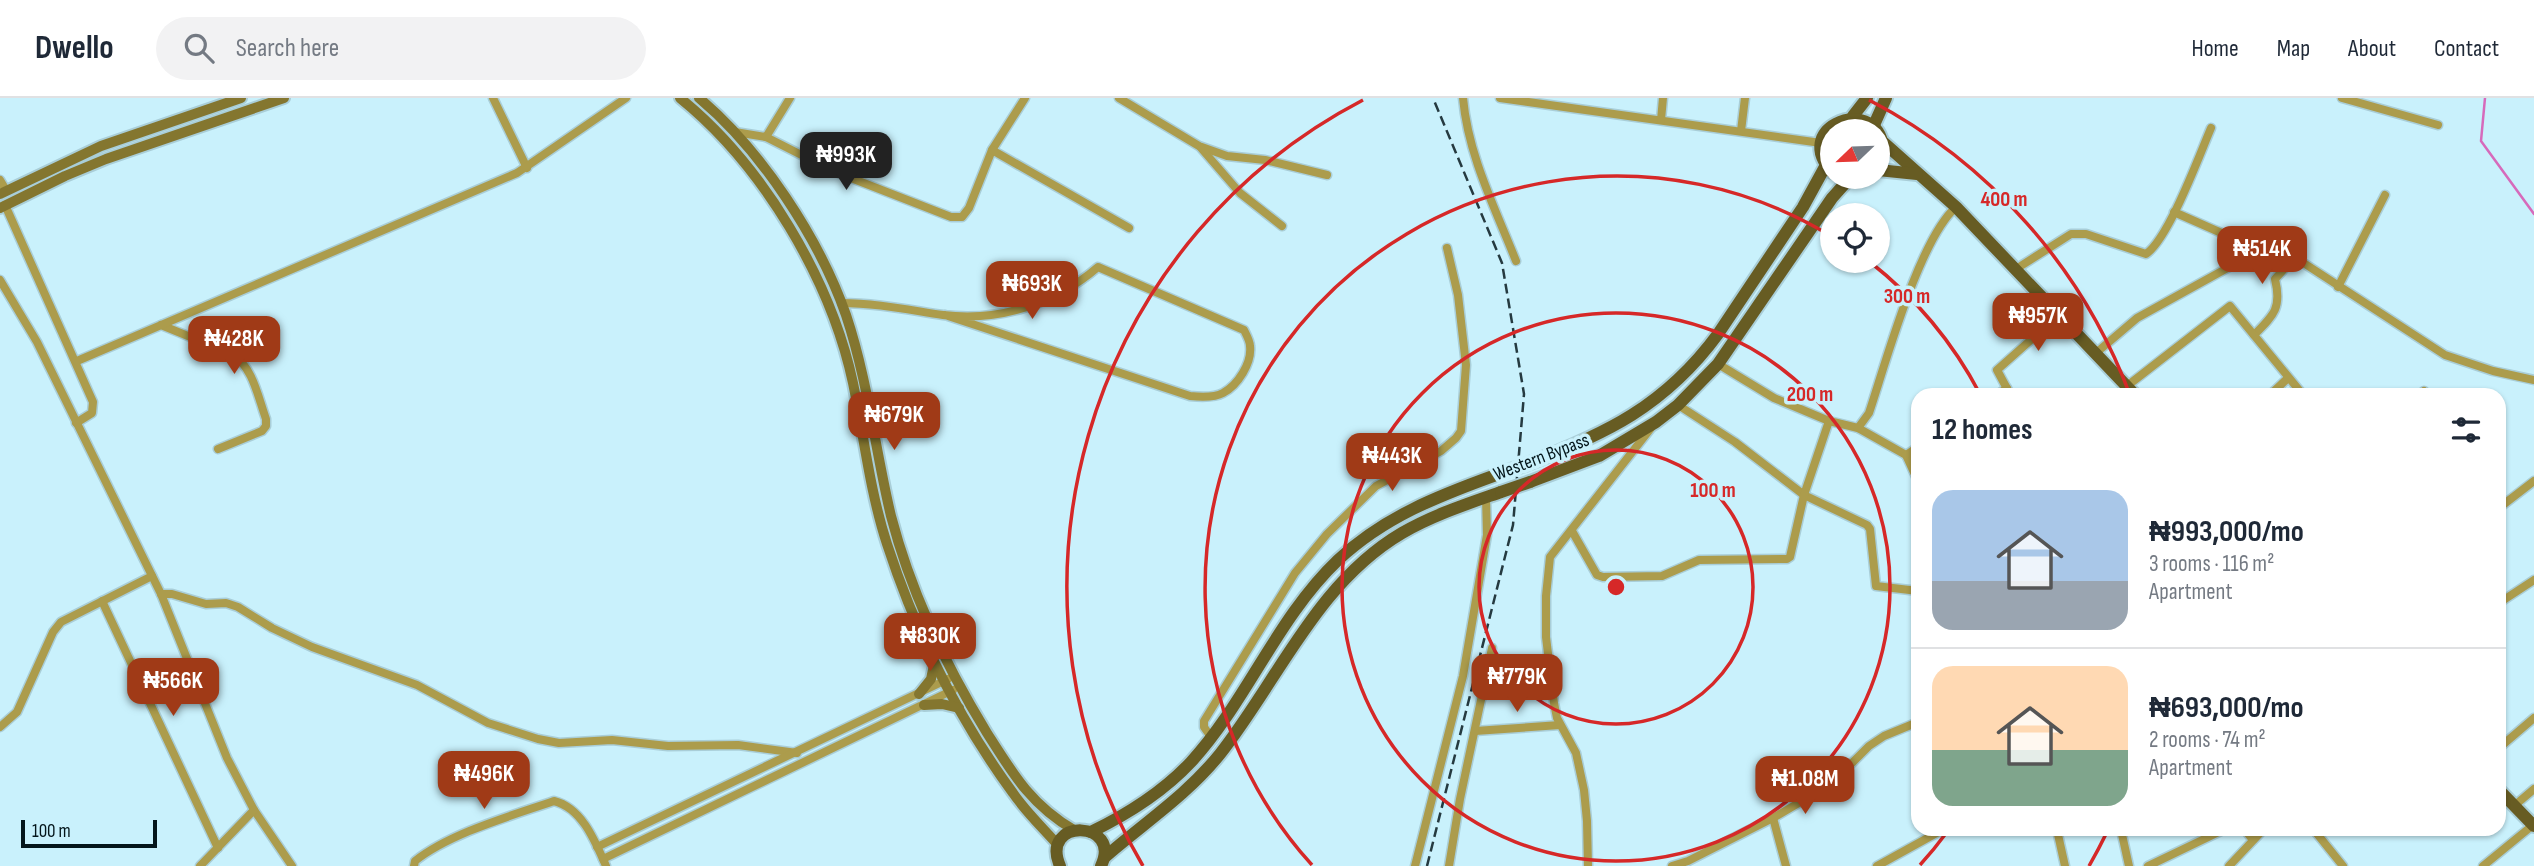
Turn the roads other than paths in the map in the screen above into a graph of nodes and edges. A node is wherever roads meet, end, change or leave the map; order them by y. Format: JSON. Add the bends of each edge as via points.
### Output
{"nodes":[{"id":1,"x":241,"y":98,"type":"edge"},
{"id":2,"x":284,"y":98,"type":"edge"},
{"id":3,"x":493,"y":98,"type":"edge"},
{"id":4,"x":626,"y":98,"type":"edge"},
{"id":5,"x":680,"y":98,"type":"edge"},
{"id":6,"x":699,"y":98,"type":"edge"},
{"id":7,"x":790,"y":98,"type":"edge"},
{"id":8,"x":1025,"y":98,"type":"edge"},
{"id":9,"x":1119,"y":98,"type":"edge"},
{"id":10,"x":1463,"y":98,"type":"edge"},
{"id":11,"x":1500,"y":98,"type":"edge"},
{"id":12,"x":1662,"y":98,"type":"edge"},
{"id":13,"x":1745,"y":98,"type":"edge"},
{"id":14,"x":1867,"y":98,"type":"edge"},
{"id":15,"x":1886,"y":98,"type":"edge"},
{"id":16,"x":2342,"y":98,"type":"edge"},
{"id":17,"x":1853,"y":116,"type":"junction"},
{"id":18,"x":1840,"y":119,"type":"edge"},
{"id":19,"x":1864,"y":119,"type":"edge"},
{"id":20,"x":1877,"y":119,"type":"edge"},
{"id":21,"x":1661,"y":120,"type":"junction"},
{"id":22,"x":2438,"y":125,"type":"dead end"},
{"id":23,"x":2211,"y":128,"type":"dead end"},
{"id":24,"x":1741,"y":131,"type":"junction"},
{"id":25,"x":734,"y":132,"type":"junction"},
{"id":26,"x":766,"y":137,"type":"junction"},
{"id":27,"x":1820,"y":143,"type":"edge"},
{"id":28,"x":1199,"y":146,"type":"junction"},
{"id":29,"x":1890,"y":149,"type":"edge"},
{"id":30,"x":992,"y":150,"type":"junction"},
{"id":31,"x":527,"y":169,"type":"junction"},
{"id":32,"x":1890,"y":169,"type":"edge"},
{"id":33,"x":1917,"y":174,"type":"junction"},
{"id":34,"x":1326,"y":175,"type":"dead end"},
{"id":35,"x":1820,"y":182,"type":"edge"},
{"id":36,"x":2,"y":188,"type":"edge"},
{"id":37,"x":1840,"y":189,"type":"edge"},
{"id":38,"x":2385,"y":195,"type":"dead end"},
{"id":39,"x":3,"y":207,"type":"edge"},
{"id":40,"x":1956,"y":208,"type":"junction"},
{"id":41,"x":2174,"y":212,"type":"junction"},
{"id":42,"x":1282,"y":226,"type":"dead end"},
{"id":43,"x":1129,"y":228,"type":"dead end"},
{"id":44,"x":1447,"y":247,"type":"dead end"},
{"id":45,"x":2260,"y":250,"type":"junction"},
{"id":46,"x":2295,"y":257,"type":"junction"},
{"id":47,"x":1516,"y":261,"type":"dead end"},
{"id":48,"x":2015,"y":269,"type":"junction"},
{"id":49,"x":0,"y":280,"type":"edge"},
{"id":50,"x":2338,"y":287,"type":"junction"},
{"id":51,"x":841,"y":303,"type":"junction"},
{"id":52,"x":945,"y":315,"type":"junction"},
{"id":53,"x":2059,"y":315,"type":"junction"},
{"id":54,"x":161,"y":325,"type":"junction"},
{"id":55,"x":2255,"y":335,"type":"junction"},
{"id":56,"x":2096,"y":353,"type":"junction"},
{"id":57,"x":76,"y":360,"type":"junction"},
{"id":58,"x":1718,"y":365,"type":"junction"},
{"id":59,"x":2288,"y":378,"type":"junction"},
{"id":60,"x":2534,"y":380,"type":"edge"},
{"id":61,"x":2007,"y":388,"type":"edge"},
{"id":62,"x":2129,"y":388,"type":"edge"},
{"id":63,"x":2135,"y":388,"type":"edge"},
{"id":64,"x":2277,"y":388,"type":"edge"},
{"id":65,"x":2297,"y":388,"type":"edge"},
{"id":66,"x":1678,"y":405,"type":"junction"},
{"id":67,"x":1829,"y":421,"type":"junction"},
{"id":68,"x":1656,"y":422,"type":"junction"},
{"id":69,"x":76,"y":424,"type":"junction"},
{"id":70,"x":1858,"y":428,"type":"junction"},
{"id":71,"x":219,"y":449,"type":"dead end"},
{"id":72,"x":1911,"y":452,"type":"edge"},
{"id":73,"x":1906,"y":455,"type":"junction"},
{"id":74,"x":1911,"y":466,"type":"edge"},
{"id":75,"x":2534,"y":481,"type":"edge"},
{"id":76,"x":1804,"y":495,"type":"junction"},
{"id":77,"x":1486,"y":497,"type":"junction"},
{"id":78,"x":2506,"y":503,"type":"edge"},
{"id":79,"x":1573,"y":531,"type":"junction"},
{"id":80,"x":152,"y":576,"type":"junction"},
{"id":81,"x":2534,"y":580,"type":"edge"},
{"id":82,"x":1911,"y":590,"type":"edge"},
{"id":83,"x":161,"y":594,"type":"junction"},
{"id":84,"x":2506,"y":598,"type":"edge"},
{"id":85,"x":102,"y":601,"type":"junction"},
{"id":86,"x":1492,"y":648,"type":"dead end"},
{"id":87,"x":934,"y":662,"type":"junction"},
{"id":88,"x":951,"y":684,"type":"junction"},
{"id":89,"x":919,"y":694,"type":"junction"},
{"id":90,"x":924,"y":705,"type":"junction"},
{"id":91,"x":959,"y":708,"type":"junction"},
{"id":92,"x":2534,"y":718,"type":"edge"},
{"id":93,"x":1560,"y":725,"type":"junction"},
{"id":94,"x":1911,"y":725,"type":"edge"},
{"id":95,"x":0,"y":727,"type":"edge"},
{"id":96,"x":1475,"y":731,"type":"junction"},
{"id":97,"x":1211,"y":737,"type":"junction"},
{"id":98,"x":2506,"y":742,"type":"edge"},
{"id":99,"x":797,"y":752,"type":"junction"},
{"id":100,"x":2534,"y":789,"type":"edge"},
{"id":101,"x":2506,"y":797,"type":"edge"},
{"id":102,"x":2514,"y":806,"type":"junction"},
{"id":103,"x":254,"y":810,"type":"junction"},
{"id":104,"x":1773,"y":818,"type":"junction"},
{"id":105,"x":2533,"y":826,"type":"edge"},
{"id":106,"x":1074,"y":830,"type":"junction"},
{"id":107,"x":1091,"y":832,"type":"junction"},
{"id":108,"x":1931,"y":836,"type":"edge"},
{"id":109,"x":2058,"y":836,"type":"edge"},
{"id":110,"x":2122,"y":836,"type":"edge"},
{"id":111,"x":2210,"y":836,"type":"edge"},
{"id":112,"x":2250,"y":836,"type":"edge"},
{"id":113,"x":2257,"y":836,"type":"edge"},
{"id":114,"x":2319,"y":836,"type":"edge"},
{"id":115,"x":2253,"y":840,"type":"junction"},
{"id":116,"x":597,"y":847,"type":"junction"},
{"id":117,"x":218,"y":848,"type":"junction"},
{"id":118,"x":1058,"y":856,"type":"edge"},
{"id":119,"x":605,"y":862,"type":"edge"},
{"id":120,"x":1103,"y":862,"type":"edge"},
{"id":121,"x":288,"y":864,"type":"edge"},
{"id":122,"x":1688,"y":864,"type":"edge"},
{"id":123,"x":200,"y":866,"type":"edge"},
{"id":124,"x":414,"y":866,"type":"edge"},
{"id":125,"x":1047,"y":866,"type":"edge"},
{"id":126,"x":1415,"y":866,"type":"edge"},
{"id":127,"x":1449,"y":866,"type":"edge"},
{"id":128,"x":1588,"y":866,"type":"edge"},
{"id":129,"x":1672,"y":866,"type":"edge"},
{"id":130,"x":1786,"y":866,"type":"edge"},
{"id":131,"x":1877,"y":866,"type":"edge"},
{"id":132,"x":2065,"y":866,"type":"edge"},
{"id":133,"x":2129,"y":866,"type":"edge"},
{"id":134,"x":2148,"y":866,"type":"edge"},
{"id":135,"x":2229,"y":866,"type":"edge"},
{"id":136,"x":2343,"y":866,"type":"edge"},
{"id":137,"x":2483,"y":866,"type":"edge"}],
"edges":[{"from":1,"to":36,"type":"main road","via":[[101,146]]},
{"from":2,"to":39,"type":"main road","via":[[106,159]]},
{"from":3,"to":31,"type":"street"},
{"from":4,"to":31,"type":"street"},
{"from":5,"to":87,"type":"main road","via":[[721,135],[761,186],[828,305],[852,382],[886,541]]},
{"from":6,"to":25,"type":"main road"},
{"from":7,"to":26,"type":"street"},
{"from":8,"to":30,"type":"street"},
{"from":9,"to":28,"type":"street"},
{"from":10,"to":47,"type":"street","via":[[1473,150]]},
{"from":11,"to":21,"type":"street"},
{"from":12,"to":21,"type":"street"},
{"from":13,"to":24,"type":"street"},
{"from":14,"to":17,"type":"main road"},
{"from":15,"to":20,"type":"main road"},
{"from":16,"to":22,"type":"street"},
{"from":17,"to":18,"type":"main road"},
{"from":17,"to":19,"type":"main road"},
{"from":21,"to":24,"type":"street"},
{"from":23,"to":41,"type":"street"},
{"from":24,"to":27,"type":"street"},
{"from":25,"to":26,"type":"street"},
{"from":25,"to":51,"type":"main road","via":[[796,215]]},
{"from":26,"to":30,"type":"street","via":[[833,171],[951,217],[962,217],[969,208]]},
{"from":28,"to":34,"type":"street","via":[[1227,156]]},
{"from":28,"to":42,"type":"street","via":[[1240,193]]},
{"from":29,"to":33,"type":"main road"},
{"from":30,"to":43,"type":"street"},
{"from":31,"to":54,"type":"street"},
{"from":32,"to":33,"type":"main road"},
{"from":33,"to":40,"type":"main road"},
{"from":35,"to":97,"type":"main road","name":"Western Bypass","bridge":true,"via":[[1718,334],[1668,389],[1620,423],[1433,499],[1395,516],[1367,536],[1306,597]]},
{"from":37,"to":58,"type":"main road","name":"Western Bypass"},
{"from":38,"to":50,"type":"street"},
{"from":39,"to":57,"type":"street"},
{"from":40,"to":48,"type":"main road"},
{"from":40,"to":70,"type":"street","via":[[1944,219],[1929,247],[1869,412]]},
{"from":41,"to":45,"type":"street"},
{"from":41,"to":48,"type":"street","via":[[2146,254],[2086,234],[2071,234]]},
{"from":44,"to":97,"type":"street","via":[[1466,365],[1461,431],[1441,451],[1376,486],[1295,573],[1208,714],[1204,727]]},
{"from":45,"to":46,"type":"street","via":[[2282,248]]},
{"from":45,"to":56,"type":"street","via":[[2137,318]]},
{"from":46,"to":50,"type":"street"},
{"from":46,"to":55,"type":"street","via":[[2275,279],[2277,309]]},
{"from":48,"to":53,"type":"main road"},
{"from":49,"to":69,"type":"street","via":[[33,334]]},
{"from":50,"to":60,"type":"street","via":[[2445,355]]},
{"from":51,"to":52,"type":"street"},
{"from":51,"to":88,"type":"main road","via":[[862,370],[897,539]]},
{"from":52,"to":52,"type":"street","via":[[1015,312],[1046,301],[1098,267],[1244,330],[1251,345],[1247,365],[1223,393],[1190,396]]},
{"from":53,"to":56,"type":"main road"},
{"from":53,"to":61,"type":"street","via":[[1997,370]]},
{"from":54,"to":57,"type":"street"},
{"from":54,"to":71,"type":"street","via":[[232,354],[249,373],[266,426]]},
{"from":55,"to":59,"type":"street"},
{"from":55,"to":63,"type":"street","via":[[2230,306]]},
{"from":56,"to":62,"type":"main road"},
{"from":57,"to":69,"type":"street","via":[[94,408]]},
{"from":58,"to":66,"type":"main road","name":"Western Bypass"},
{"from":58,"to":67,"type":"street","via":[[1774,398]]},
{"from":59,"to":64,"type":"street"},
{"from":59,"to":65,"type":"street"},
{"from":66,"to":68,"type":"main road","name":"Western Bypass"},
{"from":66,"to":76,"type":"street"},
{"from":67,"to":70,"type":"street"},
{"from":67,"to":76,"type":"street"},
{"from":68,"to":77,"type":"main road","name":"Western Bypass","bridge":true,"via":[[1599,456]]},
{"from":68,"to":79,"type":"street"},
{"from":69,"to":80,"type":"street"},
{"from":70,"to":73,"type":"street"},
{"from":72,"to":73,"type":"street"},
{"from":73,"to":74,"type":"street"},
{"from":75,"to":78,"type":"street"},
{"from":76,"to":79,"type":"street","via":[[1787,559],[1699,560],[1662,576],[1603,578]]},
{"from":76,"to":82,"type":"street","via":[[1867,525],[1876,586]]},
{"from":77,"to":120,"type":"main road","name":"Western Bypass","via":[[1401,534],[1352,572],[1305,629],[1219,755],[1177,800]]},
{"from":77,"to":126,"type":"street","via":[[1487,535],[1463,676]]},
{"from":79,"to":93,"type":"street","via":[[1550,557],[1546,596],[1546,637]]},
{"from":80,"to":83,"type":"street"},
{"from":80,"to":85,"type":"street"},
{"from":81,"to":84,"type":"street"},
{"from":83,"to":99,"type":"street","via":[[238,607],[312,647],[417,685],[488,723],[538,739],[738,745]]},
{"from":83,"to":103,"type":"street","via":[[227,758]]},
{"from":85,"to":95,"type":"street","via":[[61,622],[17,712]]},
{"from":85,"to":117,"type":"street"},
{"from":86,"to":96,"type":"street"},
{"from":87,"to":88,"type":"main road"},
{"from":87,"to":89,"type":"main road","via":[[931,679]]},
{"from":88,"to":89,"type":"street"},
{"from":88,"to":90,"type":"street"},
{"from":88,"to":91,"type":"main road"},
{"from":88,"to":106,"type":"main road","via":[[1022,788]]},
{"from":89,"to":99,"type":"street"},
{"from":90,"to":91,"type":"main road"},
{"from":90,"to":119,"type":"street"},
{"from":91,"to":118,"type":"main road"},
{"from":92,"to":98,"type":"street"},
{"from":93,"to":96,"type":"street"},
{"from":93,"to":128,"type":"street","via":[[1576,753],[1584,790]]},
{"from":94,"to":104,"type":"street","via":[[1869,746],[1831,784]]},
{"from":96,"to":127,"type":"street"},
{"from":97,"to":107,"type":"main road","name":"Western Bypass","via":[[1166,785]]},
{"from":99,"to":116,"type":"street"},
{"from":100,"to":102,"type":"street"},
{"from":101,"to":102,"type":"main road"},
{"from":102,"to":105,"type":"main road"},
{"from":103,"to":117,"type":"street"},
{"from":103,"to":121,"type":"street"},
{"from":104,"to":122,"type":"street"},
{"from":104,"to":130,"type":"street"},
{"from":105,"to":137,"type":"street"},
{"from":106,"to":107,"type":"main road"},
{"from":106,"to":118,"type":"main road","via":[[1065,834]]},
{"from":107,"to":120,"type":"main road","via":[[1101,841]]},
{"from":108,"to":131,"type":"street"},
{"from":109,"to":132,"type":"street"},
{"from":110,"to":133,"type":"street"},
{"from":111,"to":134,"type":"street"},
{"from":112,"to":115,"type":"street"},
{"from":113,"to":115,"type":"street"},
{"from":114,"to":136,"type":"street"},
{"from":115,"to":135,"type":"street"},
{"from":116,"to":119,"type":"street"},
{"from":116,"to":124,"type":"street","via":[[577,813],[554,802],[486,825],[425,853]]},
{"from":117,"to":123,"type":"street"},
{"from":118,"to":125,"type":"main road"},
{"from":122,"to":129,"type":"street"}]}
